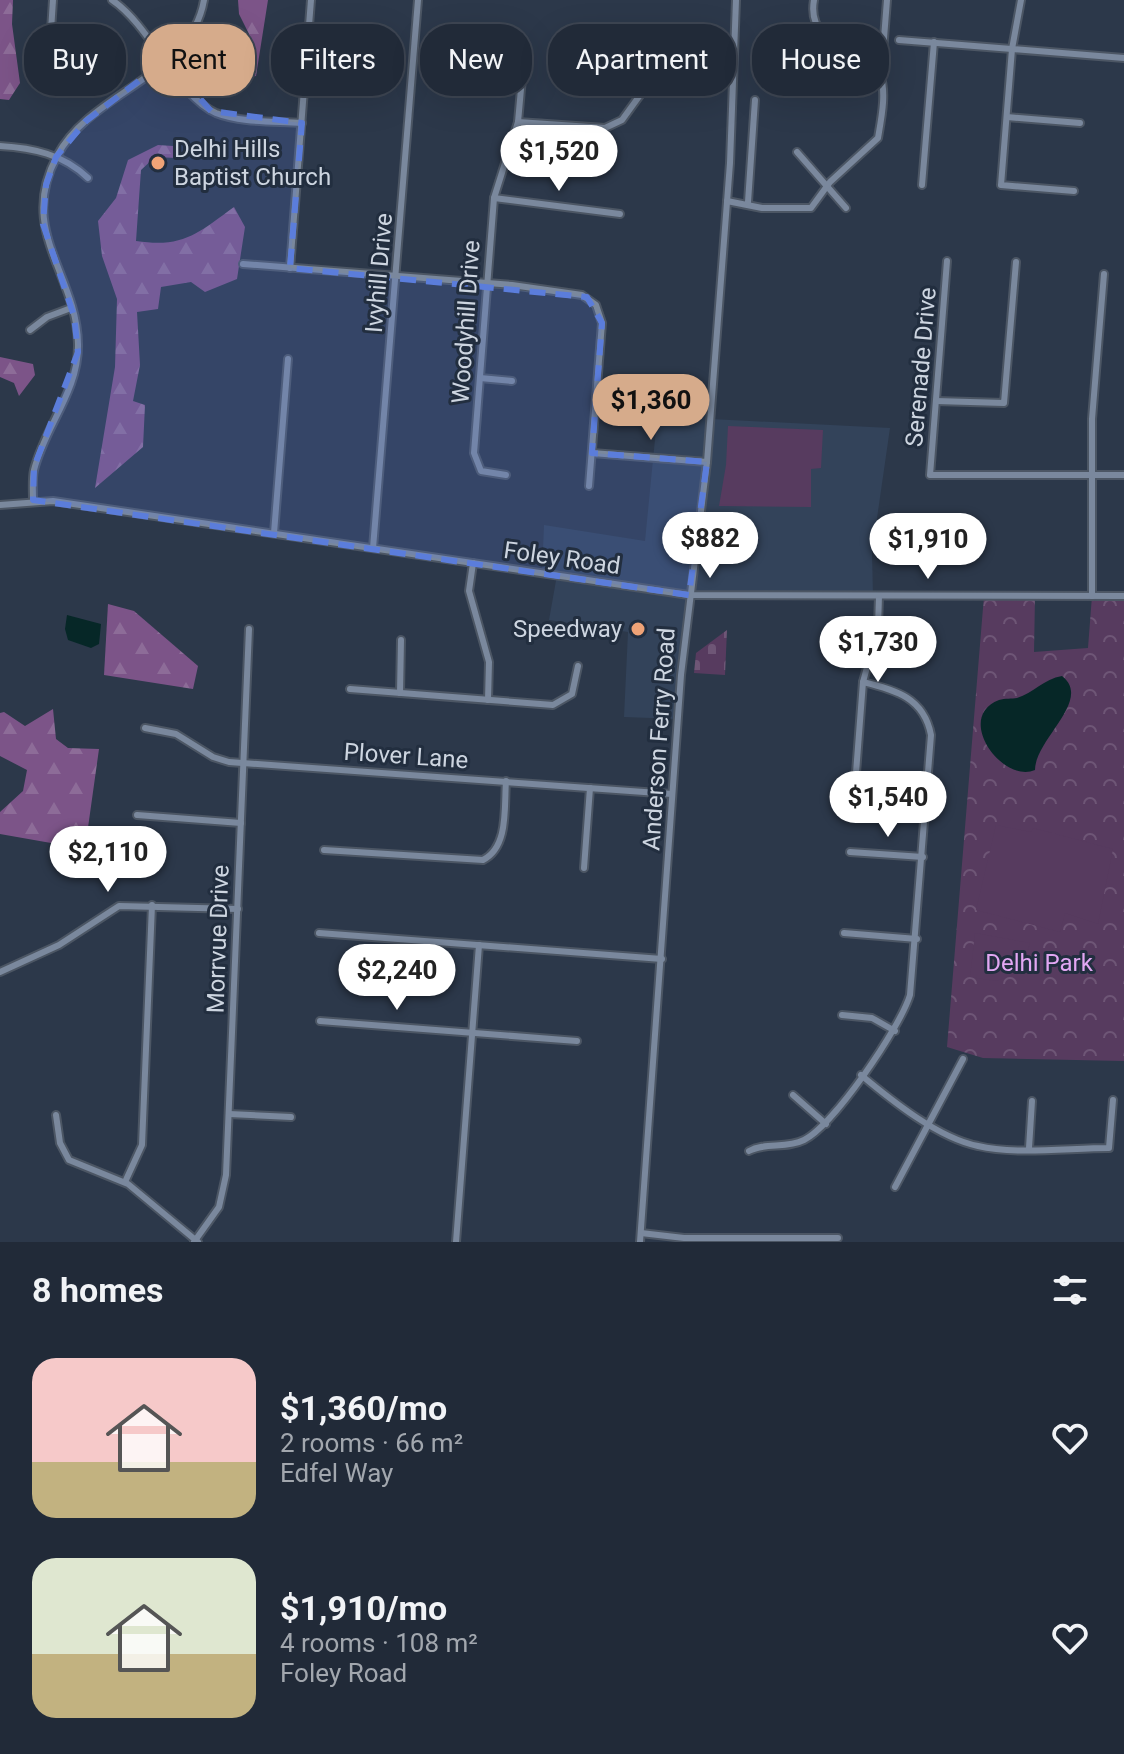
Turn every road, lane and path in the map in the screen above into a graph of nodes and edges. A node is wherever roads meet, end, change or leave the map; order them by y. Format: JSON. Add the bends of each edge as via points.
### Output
{"nodes":[{"id":1,"x":53,"y":0,"type":"edge"},
{"id":2,"x":112,"y":0,"type":"edge"},
{"id":3,"x":204,"y":0,"type":"edge"},
{"id":4,"x":311,"y":0,"type":"edge"},
{"id":5,"x":418,"y":0,"type":"edge"},
{"id":6,"x":736,"y":0,"type":"edge"},
{"id":7,"x":814,"y":0,"type":"edge"},
{"id":8,"x":887,"y":0,"type":"edge"},
{"id":9,"x":1021,"y":0,"type":"edge"},
{"id":10,"x":51,"y":24,"type":"edge"},
{"id":11,"x":195,"y":24,"type":"edge"},
{"id":12,"x":819,"y":24,"type":"edge"},
{"id":13,"x":885,"y":24,"type":"edge"},
{"id":14,"x":142,"y":29,"type":"edge"},
{"id":15,"x":899,"y":40,"type":"dead end"},
{"id":16,"x":934,"y":42,"type":"junction"},
{"id":17,"x":1012,"y":49,"type":"junction"},
{"id":18,"x":1124,"y":58,"type":"edge"},
{"id":19,"x":142,"y":78,"type":"edge"},
{"id":20,"x":194,"y":96,"type":"edge"},
{"id":21,"x":520,"y":96,"type":"edge"},
{"id":22,"x":639,"y":96,"type":"edge"},
{"id":23,"x":882,"y":96,"type":"edge"},
{"id":24,"x":755,"y":100,"type":"dead end"},
{"id":25,"x":1007,"y":117,"type":"junction"},
{"id":26,"x":518,"y":122,"type":"junction"},
{"id":27,"x":302,"y":123,"type":"junction"},
{"id":28,"x":1080,"y":123,"type":"dead end"},
{"id":29,"x":0,"y":146,"type":"edge"},
{"id":30,"x":797,"y":152,"type":"dead end"},
{"id":31,"x":56,"y":157,"type":"junction"},
{"id":32,"x":88,"y":178,"type":"dead end"},
{"id":33,"x":922,"y":185,"type":"dead end"},
{"id":34,"x":828,"y":187,"type":"junction"},
{"id":35,"x":1074,"y":191,"type":"dead end"},
{"id":36,"x":494,"y":198,"type":"junction"},
{"id":37,"x":727,"y":201,"type":"junction"},
{"id":38,"x":748,"y":202,"type":"junction"},
{"id":39,"x":846,"y":208,"type":"dead end"},
{"id":40,"x":620,"y":214,"type":"dead end"},
{"id":41,"x":947,"y":261,"type":"dead end"},
{"id":42,"x":1016,"y":262,"type":"dead end"},
{"id":43,"x":243,"y":264,"type":"dead end"},
{"id":44,"x":290,"y":268,"type":"junction"},
{"id":45,"x":1104,"y":274,"type":"dead end"},
{"id":46,"x":396,"y":276,"type":"junction"},
{"id":47,"x":487,"y":283,"type":"junction"},
{"id":48,"x":71,"y":308,"type":"junction"},
{"id":49,"x":30,"y":330,"type":"dead end"},
{"id":50,"x":288,"y":359,"type":"dead end"},
{"id":51,"x":480,"y":378,"type":"junction"},
{"id":52,"x":512,"y":381,"type":"dead end"},
{"id":53,"x":936,"y":401,"type":"junction"},
{"id":54,"x":592,"y":453,"type":"junction"},
{"id":55,"x":707,"y":462,"type":"junction"},
{"id":56,"x":506,"y":475,"type":"dead end"},
{"id":57,"x":1092,"y":475,"type":"junction"},
{"id":58,"x":1124,"y":475,"type":"edge"},
{"id":59,"x":589,"y":486,"type":"dead end"},
{"id":60,"x":33,"y":500,"type":"junction"},
{"id":61,"x":0,"y":505,"type":"edge"},
{"id":62,"x":274,"y":533,"type":"junction"},
{"id":63,"x":373,"y":548,"type":"junction"},
{"id":64,"x":473,"y":563,"type":"junction"},
{"id":65,"x":689,"y":595,"type":"junction"},
{"id":66,"x":879,"y":596,"type":"junction"},
{"id":67,"x":1092,"y":596,"type":"junction"},
{"id":68,"x":1124,"y":596,"type":"edge"},
{"id":69,"x":249,"y":629,"type":"dead end"},
{"id":70,"x":401,"y":640,"type":"dead end"},
{"id":71,"x":578,"y":666,"type":"dead end"},
{"id":72,"x":863,"y":682,"type":"junction"},
{"id":73,"x":350,"y":689,"type":"dead end"},
{"id":74,"x":400,"y":693,"type":"junction"},
{"id":75,"x":488,"y":700,"type":"junction"},
{"id":76,"x":145,"y":728,"type":"dead end"},
{"id":77,"x":244,"y":762,"type":"junction"},
{"id":78,"x":856,"y":773,"type":"dead end"},
{"id":79,"x":506,"y":781,"type":"junction"},
{"id":80,"x":590,"y":788,"type":"junction"},
{"id":81,"x":672,"y":794,"type":"junction"},
{"id":82,"x":137,"y":815,"type":"dead end"},
{"id":83,"x":241,"y":823,"type":"junction"},
{"id":84,"x":324,"y":850,"type":"dead end"},
{"id":85,"x":850,"y":852,"type":"dead end"},
{"id":86,"x":923,"y":857,"type":"junction"},
{"id":87,"x":584,"y":868,"type":"dead end"},
{"id":88,"x":152,"y":905,"type":"junction"},
{"id":89,"x":238,"y":909,"type":"junction"},
{"id":90,"x":319,"y":933,"type":"dead end"},
{"id":91,"x":844,"y":933,"type":"dead end"},
{"id":92,"x":917,"y":939,"type":"junction"},
{"id":93,"x":479,"y":945,"type":"junction"},
{"id":94,"x":662,"y":959,"type":"junction"},
{"id":95,"x":0,"y":972,"type":"edge"},
{"id":96,"x":842,"y":1015,"type":"dead end"},
{"id":97,"x":320,"y":1021,"type":"dead end"},
{"id":98,"x":895,"y":1031,"type":"junction"},
{"id":99,"x":473,"y":1033,"type":"junction"},
{"id":100,"x":577,"y":1041,"type":"dead end"},
{"id":101,"x":963,"y":1059,"type":"dead end"},
{"id":102,"x":861,"y":1075,"type":"junction"},
{"id":103,"x":793,"y":1095,"type":"dead end"},
{"id":104,"x":1113,"y":1100,"type":"dead end"},
{"id":105,"x":1032,"y":1101,"type":"dead end"},
{"id":106,"x":229,"y":1114,"type":"junction"},
{"id":107,"x":56,"y":1115,"type":"dead end"},
{"id":108,"x":291,"y":1117,"type":"dead end"},
{"id":109,"x":929,"y":1123,"type":"junction"},
{"id":110,"x":826,"y":1124,"type":"junction"},
{"id":111,"x":1029,"y":1148,"type":"junction"},
{"id":112,"x":749,"y":1151,"type":"dead end"},
{"id":113,"x":125,"y":1182,"type":"junction"},
{"id":114,"x":895,"y":1187,"type":"dead end"},
{"id":115,"x":641,"y":1233,"type":"junction"},
{"id":116,"x":838,"y":1238,"type":"dead end"},
{"id":117,"x":196,"y":1241,"type":"edge"},
{"id":118,"x":456,"y":1242,"type":"edge"},
{"id":119,"x":640,"y":1242,"type":"edge"}],
"edges":[{"from":1,"to":10,"type":"street"},
{"from":2,"to":14,"type":"street"},
{"from":3,"to":11,"type":"street"},
{"from":4,"to":27,"type":"street"},
{"from":5,"to":46,"type":"street","name":"Ivyhill Drive"},
{"from":6,"to":37,"type":"street","name":"Anderson Ferry Road"},
{"from":7,"to":12,"type":"street"},
{"from":8,"to":13,"type":"street"},
{"from":9,"to":17,"type":"street"},
{"from":15,"to":16,"type":"street"},
{"from":16,"to":17,"type":"street"},
{"from":16,"to":33,"type":"street"},
{"from":17,"to":18,"type":"street"},
{"from":17,"to":25,"type":"street"},
{"from":19,"to":31,"type":"street","via":[[86,121]]},
{"from":20,"to":27,"type":"street","via":[[211,111],[229,117]]},
{"from":21,"to":26,"type":"street","name":"Woodyhill Drive"},
{"from":22,"to":26,"type":"street","via":[[622,120],[605,128]]},
{"from":23,"to":34,"type":"street","via":[[878,138]]},
{"from":24,"to":38,"type":"street"},
{"from":25,"to":28,"type":"street"},
{"from":25,"to":35,"type":"street","via":[[1001,185]]},
{"from":26,"to":36,"type":"street","name":"Woodyhill Drive"},
{"from":27,"to":44,"type":"street"},
{"from":29,"to":31,"type":"street"},
{"from":30,"to":34,"type":"street"},
{"from":31,"to":32,"type":"street"},
{"from":31,"to":48,"type":"street","via":[[46,185],[43,224]]},
{"from":34,"to":38,"type":"street","via":[[811,208],[762,208]]},
{"from":34,"to":39,"type":"street"},
{"from":36,"to":40,"type":"street"},
{"from":36,"to":47,"type":"street","name":"Woodyhill Drive"},
{"from":37,"to":38,"type":"street"},
{"from":37,"to":55,"type":"street","name":"Anderson Ferry Road"},
{"from":41,"to":53,"type":"street","name":"Serenade Drive"},
{"from":42,"to":53,"type":"street","via":[[1004,403]]},
{"from":43,"to":44,"type":"street"},
{"from":44,"to":46,"type":"street"},
{"from":45,"to":57,"type":"street"},
{"from":46,"to":47,"type":"street"},
{"from":46,"to":63,"type":"street","name":"Ivyhill Drive"},
{"from":47,"to":51,"type":"street","name":"Woodyhill Drive"},
{"from":47,"to":54,"type":"street","via":[[582,295],[599,309]]},
{"from":48,"to":49,"type":"street"},
{"from":48,"to":60,"type":"street","via":[[77,363],[34,467]]},
{"from":50,"to":62,"type":"street"},
{"from":51,"to":52,"type":"street"},
{"from":51,"to":56,"type":"street","name":"Woodyhill Drive","via":[[474,459],[486,474]]},
{"from":53,"to":57,"type":"street","name":"Serenade Drive","via":[[930,475]]},
{"from":54,"to":55,"type":"street"},
{"from":54,"to":59,"type":"street"},
{"from":55,"to":65,"type":"street","name":"Anderson Ferry Road"},
{"from":57,"to":58,"type":"street","name":"Serenade Drive"},
{"from":57,"to":67,"type":"street"},
{"from":60,"to":61,"type":"street","name":"Foley Road"},
{"from":60,"to":62,"type":"street","name":"Foley Road"},
{"from":62,"to":63,"type":"street","name":"Foley Road"},
{"from":63,"to":64,"type":"street","name":"Foley Road"},
{"from":64,"to":65,"type":"street","name":"Foley Road"},
{"from":64,"to":75,"type":"street","via":[[469,591],[489,662]]},
{"from":65,"to":66,"type":"street","name":"Foley Road"},
{"from":65,"to":81,"type":"street","name":"Anderson Ferry Road"},
{"from":66,"to":67,"type":"street","name":"Foley Road"},
{"from":66,"to":72,"type":"street","via":[[878,627]]},
{"from":67,"to":68,"type":"street","name":"Foley Road"},
{"from":69,"to":77,"type":"street","name":"Morrvue Drive"},
{"from":70,"to":74,"type":"street"},
{"from":71,"to":75,"type":"street","via":[[575,689],[559,703]]},
{"from":72,"to":78,"type":"street"},
{"from":72,"to":86,"type":"street","via":[[905,695],[923,712],[929,727]]},
{"from":73,"to":74,"type":"street"},
{"from":74,"to":75,"type":"street"},
{"from":76,"to":77,"type":"street","name":"Plover Lane","via":[[176,734],[221,760]]},
{"from":77,"to":79,"type":"street","name":"Plover Lane"},
{"from":77,"to":83,"type":"street","name":"Morrvue Drive"},
{"from":79,"to":80,"type":"street","name":"Plover Lane"},
{"from":79,"to":84,"type":"street","via":[[501,839],[497,850],[483,860]]},
{"from":80,"to":81,"type":"street","name":"Plover Lane"},
{"from":80,"to":87,"type":"street"},
{"from":81,"to":94,"type":"street","name":"Anderson Ferry Road"},
{"from":82,"to":83,"type":"street"},
{"from":83,"to":89,"type":"street","name":"Morrvue Drive"},
{"from":85,"to":86,"type":"street"},
{"from":86,"to":92,"type":"street"},
{"from":88,"to":89,"type":"street"},
{"from":88,"to":95,"type":"street","via":[[111,909],[59,945]]},
{"from":88,"to":113,"type":"street","via":[[142,1145]]},
{"from":89,"to":106,"type":"street","name":"Morrvue Drive"},
{"from":90,"to":93,"type":"street"},
{"from":91,"to":92,"type":"street"},
{"from":92,"to":98,"type":"street","via":[[910,995]]},
{"from":93,"to":94,"type":"street"},
{"from":93,"to":99,"type":"street"},
{"from":94,"to":115,"type":"street","name":"Anderson Ferry Road"},
{"from":96,"to":98,"type":"street","via":[[872,1018]]},
{"from":97,"to":99,"type":"street"},
{"from":98,"to":102,"type":"street"},
{"from":99,"to":100,"type":"street"},
{"from":99,"to":118,"type":"street"},
{"from":101,"to":109,"type":"street"},
{"from":102,"to":109,"type":"street"},
{"from":102,"to":110,"type":"street"},
{"from":103,"to":110,"type":"street"},
{"from":104,"to":111,"type":"street","via":[[1109,1148]]},
{"from":105,"to":111,"type":"street"},
{"from":106,"to":108,"type":"street"},
{"from":106,"to":117,"type":"street","name":"Morrvue Drive","via":[[223,1196]]},
{"from":107,"to":113,"type":"street","via":[[69,1160]]},
{"from":109,"to":111,"type":"street","via":[[979,1147]]},
{"from":109,"to":114,"type":"street"},
{"from":110,"to":112,"type":"street","via":[[798,1143]]},
{"from":113,"to":117,"type":"street"},
{"from":115,"to":116,"type":"street"},
{"from":115,"to":119,"type":"street","name":"Anderson Ferry Road"}]}
